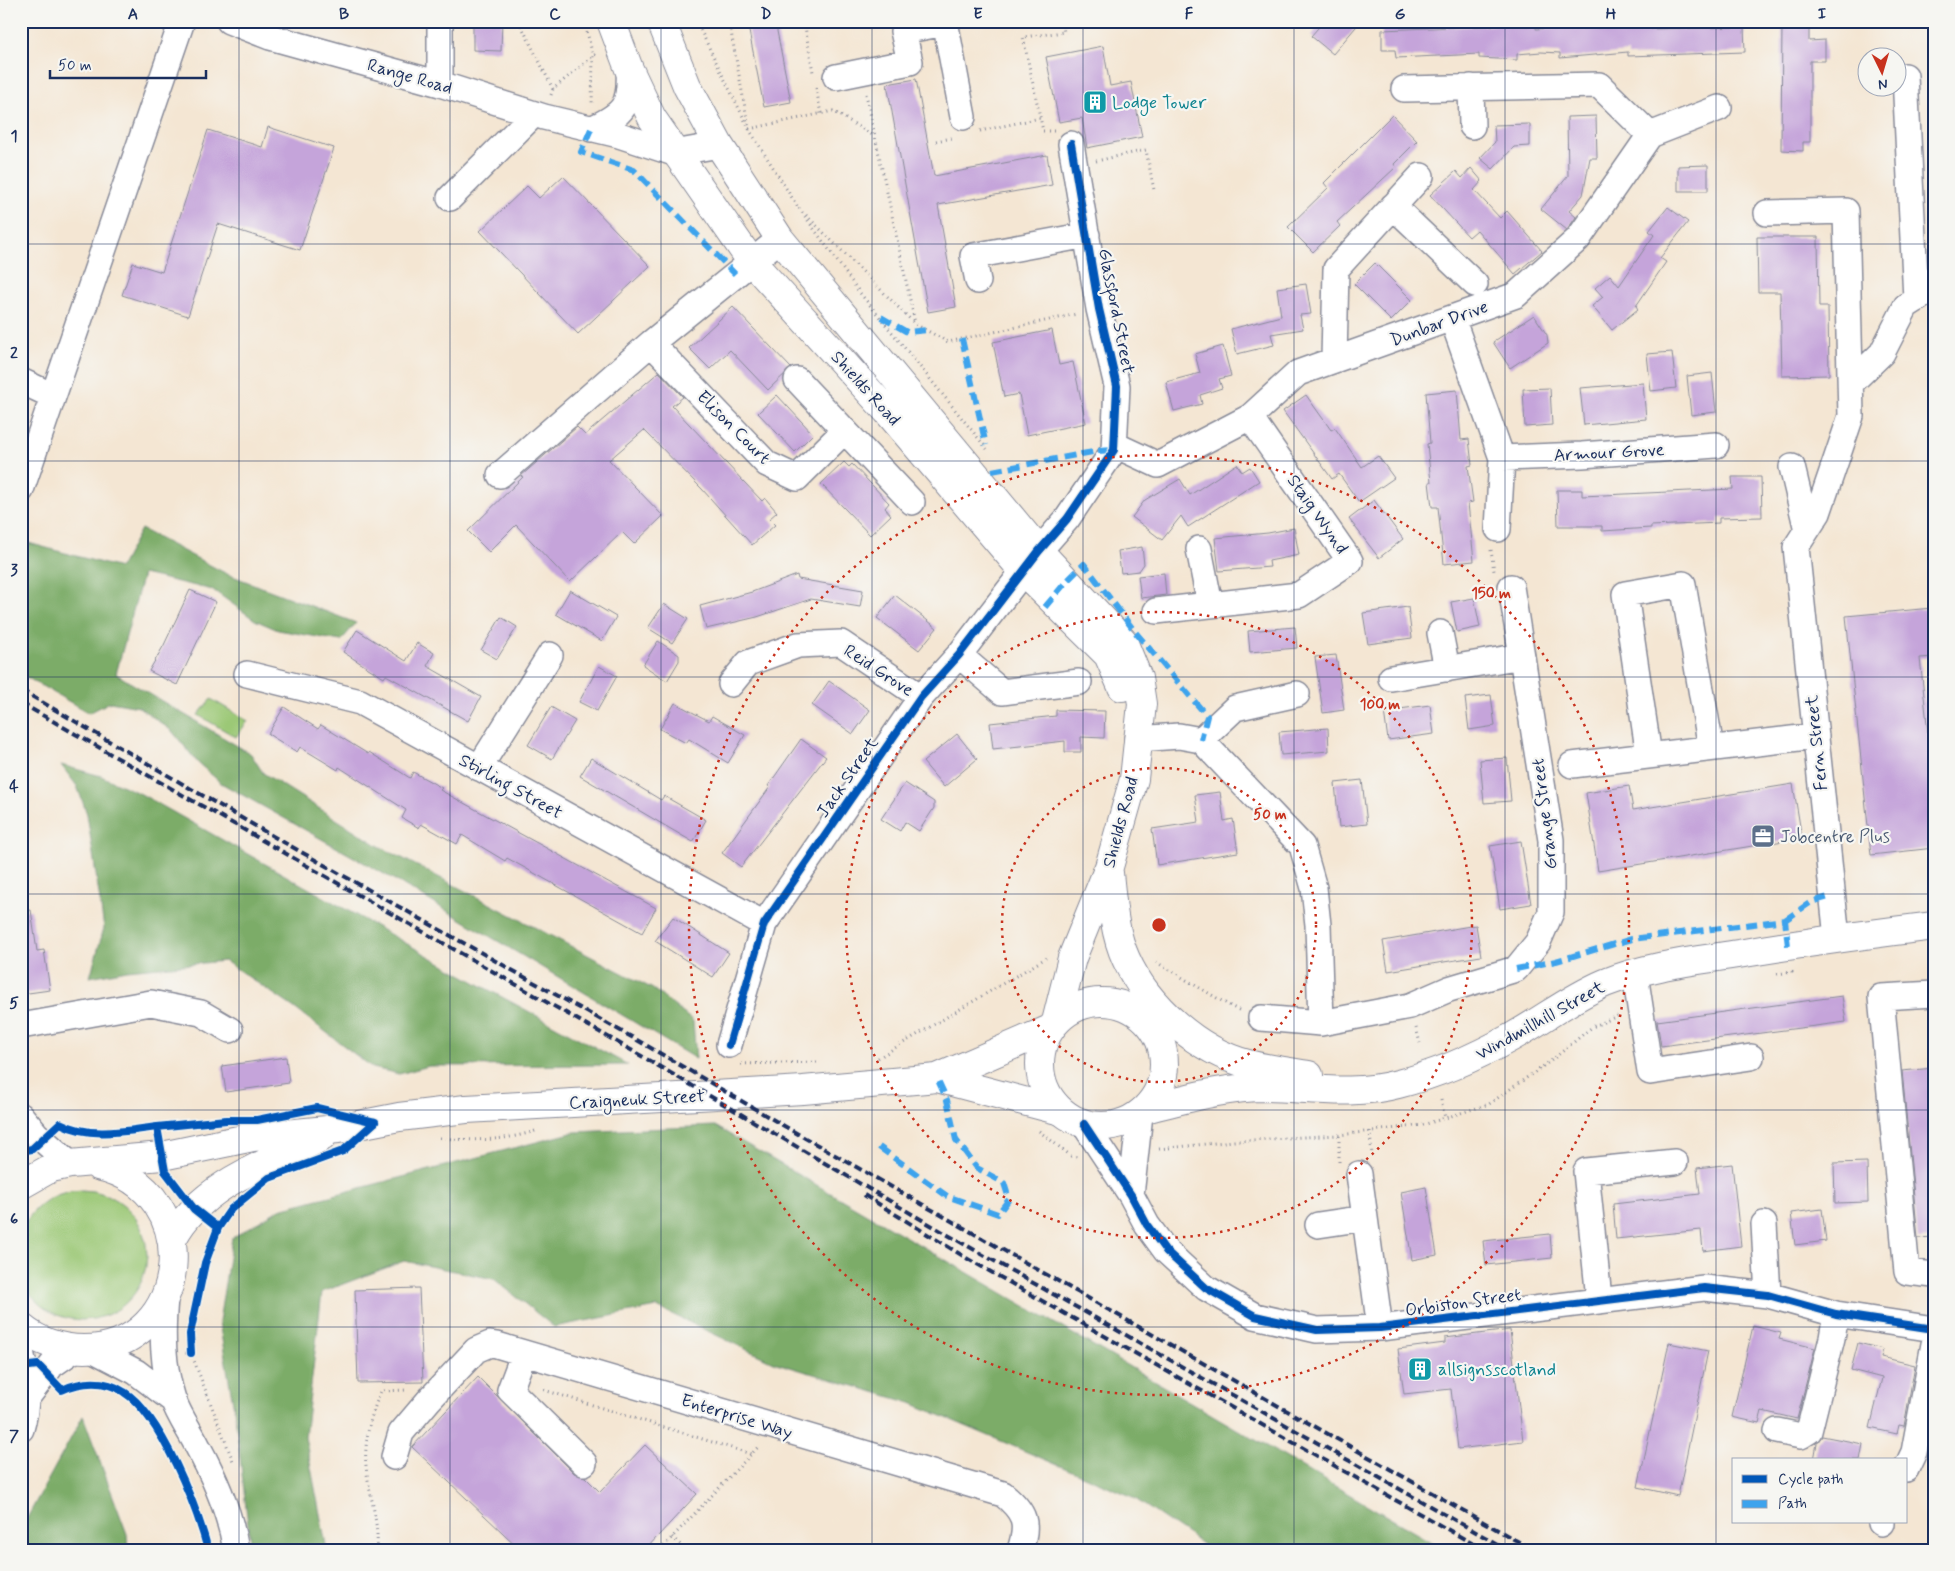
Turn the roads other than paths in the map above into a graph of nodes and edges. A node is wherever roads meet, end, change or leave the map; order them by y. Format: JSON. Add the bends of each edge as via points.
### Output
{"nodes":[{"id":1,"x":182,"y":21,"type":"edge"},
{"id":2,"x":229,"y":21,"type":"edge"},
{"id":3,"x":440,"y":21,"type":"edge"},
{"id":4,"x":660,"y":21,"type":"edge"},
{"id":5,"x":945,"y":22,"type":"edge"},
{"id":6,"x":902,"y":26,"type":"edge"},
{"id":7,"x":605,"y":30,"type":"edge"},
{"id":8,"x":629,"y":69,"type":"junction"},
{"id":9,"x":822,"y":80,"type":"road end"},
{"id":10,"x":440,"y":84,"type":"junction"},
{"id":11,"x":1471,"y":87,"type":"junction"},
{"id":12,"x":1404,"y":89,"type":"dead end"},
{"id":13,"x":1907,"y":98,"type":"edge"},
{"id":14,"x":1719,"y":108,"type":"dead end"},
{"id":15,"x":539,"y":116,"type":"junction"},
{"id":16,"x":1472,"y":126,"type":"dead end"},
{"id":17,"x":591,"y":129,"type":"junction"},
{"id":18,"x":964,"y":129,"type":"road end"},
{"id":19,"x":1650,"y":135,"type":"junction"},
{"id":20,"x":719,"y":145,"type":"junction"},
{"id":21,"x":1067,"y":150,"type":"road end"},
{"id":22,"x":674,"y":152,"type":"junction"},
{"id":23,"x":1421,"y":176,"type":"dead end"},
{"id":24,"x":450,"y":198,"type":"dead end"},
{"id":25,"x":1393,"y":206,"type":"junction"},
{"id":26,"x":1767,"y":213,"type":"dead end"},
{"id":27,"x":1086,"y":236,"type":"junction"},
{"id":28,"x":780,"y":239,"type":"junction"},
{"id":29,"x":750,"y":261,"type":"junction"},
{"id":30,"x":978,"y":281,"type":"dead end"},
{"id":31,"x":1475,"y":284,"type":"dead end"},
{"id":32,"x":1925,"y":294,"type":"edge"},
{"id":33,"x":1452,"y":318,"type":"junction"},
{"id":34,"x":651,"y":343,"type":"junction"},
{"id":35,"x":1334,"y":360,"type":"junction"},
{"id":36,"x":797,"y":380,"type":"dead end"},
{"id":37,"x":21,"y":381,"type":"edge"},
{"id":38,"x":1851,"y":383,"type":"junction"},
{"id":39,"x":54,"y":396,"type":"junction"},
{"id":40,"x":1250,"y":417,"type":"junction"},
{"id":41,"x":844,"y":431,"type":"junction"},
{"id":42,"x":1115,"y":445,"type":"junction"},
{"id":43,"x":1716,"y":445,"type":"dead end"},
{"id":44,"x":1502,"y":458,"type":"junction"},
{"id":45,"x":1792,"y":467,"type":"dead end"},
{"id":46,"x":500,"y":475,"type":"dead end"},
{"id":47,"x":21,"y":490,"type":"edge"},
{"id":48,"x":912,"y":502,"type":"dead end"},
{"id":49,"x":1498,"y":529,"type":"road end"},
{"id":50,"x":1802,"y":539,"type":"junction"},
{"id":51,"x":1198,"y":549,"type":"dead end"},
{"id":52,"x":1031,"y":562,"type":"junction"},
{"id":53,"x":1512,"y":587,"type":"road end"},
{"id":54,"x":1210,"y":605,"type":"junction"},
{"id":55,"x":1156,"y":611,"type":"dead end"},
{"id":56,"x":1440,"y":632,"type":"dead end"},
{"id":57,"x":550,"y":655,"type":"dead end"},
{"id":58,"x":958,"y":655,"type":"junction"},
{"id":59,"x":1522,"y":656,"type":"junction"},
{"id":60,"x":1447,"y":669,"type":"junction"},
{"id":61,"x":247,"y":674,"type":"dead end"},
{"id":62,"x":1391,"y":678,"type":"dead end"},
{"id":63,"x":1080,"y":682,"type":"dead end"},
{"id":64,"x":731,"y":684,"type":"dead end"},
{"id":65,"x":1297,"y":694,"type":"dead end"},
{"id":66,"x":921,"y":697,"type":"junction"},
{"id":67,"x":1816,"y":736,"type":"junction"},
{"id":68,"x":1138,"y":739,"type":"junction"},
{"id":69,"x":1201,"y":740,"type":"junction"},
{"id":70,"x":1711,"y":748,"type":"junction"},
{"id":71,"x":1649,"y":756,"type":"junction"},
{"id":72,"x":1572,"y":766,"type":"dead end"},
{"id":73,"x":478,"y":768,"type":"junction"},
{"id":74,"x":1109,"y":867,"type":"junction"},
{"id":75,"x":1096,"y":903,"type":"junction"},
{"id":76,"x":764,"y":924,"type":"junction"},
{"id":77,"x":1934,"y":926,"type":"edge"},
{"id":78,"x":1837,"y":938,"type":"junction"},
{"id":79,"x":1635,"y":974,"type":"junction"},
{"id":80,"x":1934,"y":994,"type":"edge"},
{"id":81,"x":1132,"y":1009,"type":"junction"},
{"id":82,"x":1262,"y":1018,"type":"road end"},
{"id":83,"x":1321,"y":1023,"type":"junction"},
{"id":84,"x":21,"y":1026,"type":"edge"},
{"id":85,"x":1053,"y":1026,"type":"junction"},
{"id":86,"x":230,"y":1030,"type":"dead end"},
{"id":87,"x":1162,"y":1045,"type":"junction"},
{"id":88,"x":732,"y":1055,"type":"road end"},
{"id":89,"x":1751,"y":1057,"type":"dead end"},
{"id":90,"x":937,"y":1078,"type":"junction"},
{"id":91,"x":1394,"y":1085,"type":"junction"},
{"id":92,"x":1266,"y":1087,"type":"junction"},
{"id":93,"x":1143,"y":1112,"type":"junction"},
{"id":94,"x":21,"y":1116,"type":"edge"},
{"id":95,"x":1072,"y":1118,"type":"junction"},
{"id":96,"x":338,"y":1129,"type":"junction"},
{"id":97,"x":1675,"y":1162,"type":"dead end"},
{"id":98,"x":79,"y":1164,"type":"junction"},
{"id":99,"x":1359,"y":1174,"type":"dead end"},
{"id":100,"x":21,"y":1185,"type":"edge"},
{"id":101,"x":1131,"y":1195,"type":"junction"},
{"id":102,"x":1364,"y":1218,"type":"junction"},
{"id":103,"x":1764,"y":1224,"type":"dead end"},
{"id":104,"x":1318,"y":1225,"type":"dead end"},
{"id":105,"x":173,"y":1238,"type":"junction"},
{"id":106,"x":1934,"y":1275,"type":"edge"},
{"id":107,"x":1768,"y":1295,"type":"junction"},
{"id":108,"x":165,"y":1298,"type":"junction"},
{"id":109,"x":1599,"y":1299,"type":"junction"},
{"id":110,"x":1836,"y":1314,"type":"junction"},
{"id":111,"x":21,"y":1327,"type":"edge"},
{"id":112,"x":1380,"y":1328,"type":"junction"},
{"id":113,"x":1934,"y":1329,"type":"edge"},
{"id":114,"x":1934,"y":1344,"type":"edge"},
{"id":115,"x":84,"y":1349,"type":"junction"},
{"id":116,"x":21,"y":1351,"type":"edge"},
{"id":117,"x":533,"y":1356,"type":"junction"},
{"id":118,"x":26,"y":1399,"type":"junction"},
{"id":119,"x":174,"y":1401,"type":"junction"},
{"id":120,"x":21,"y":1429,"type":"edge"},
{"id":121,"x":1777,"y":1431,"type":"dead end"},
{"id":122,"x":394,"y":1456,"type":"dead end"},
{"id":123,"x":584,"y":1463,"type":"dead end"},
{"id":124,"x":1908,"y":1464,"type":"edge"},
{"id":125,"x":236,"y":1550,"type":"edge"},
{"id":126,"x":1020,"y":1550,"type":"edge"}],
"edges":[{"from":1,"to":39,"type":"street"},
{"from":2,"to":10,"type":"street","name":"Range Road","via":[[270,37]]},
{"from":3,"to":10,"type":"street"},
{"from":4,"to":20,"type":"main road","name":"Shields Road","via":[[687,86]]},
{"from":5,"to":6,"type":"street"},
{"from":5,"to":18,"type":"street"},
{"from":6,"to":9,"type":"street","via":[[910,62]]},
{"from":7,"to":8,"type":"main road","name":"Shields Road"},
{"from":8,"to":17,"type":"street","via":[[629,100],[616,117]]},
{"from":8,"to":22,"type":"main road","name":"Shields Road","via":[[652,118]]},
{"from":10,"to":15,"type":"street","name":"Range Road"},
{"from":11,"to":12,"type":"street"},
{"from":11,"to":16,"type":"street"},
{"from":11,"to":19,"type":"street","via":[[1599,85]]},
{"from":13,"to":32,"type":"street"},
{"from":14,"to":19,"type":"street"},
{"from":15,"to":17,"type":"street","name":"Range Road"},
{"from":15,"to":24,"type":"street"},
{"from":17,"to":22,"type":"street","name":"Range Road"},
{"from":19,"to":33,"type":"street","name":"Dunbar Drive","via":[[1578,239],[1516,295]]},
{"from":20,"to":22,"type":"street","name":"Range Road"},
{"from":20,"to":28,"type":"main road","name":"Shields Road"},
{"from":21,"to":27,"type":"street","name":"Glassford Street"},
{"from":22,"to":29,"type":"main road","name":"Shields Road"},
{"from":23,"to":25,"type":"street"},
{"from":25,"to":31,"type":"street"},
{"from":25,"to":35,"type":"street","via":[[1336,269]]},
{"from":26,"to":38,"type":"street","via":[[1846,211]]},
{"from":27,"to":30,"type":"street","via":[[973,256]]},
{"from":27,"to":42,"type":"street","name":"Glassford Street","via":[[1117,386]]},
{"from":28,"to":29,"type":"street"},
{"from":28,"to":52,"type":"main road","name":"Shields Road"},
{"from":29,"to":34,"type":"street"},
{"from":29,"to":52,"type":"main road","name":"Shields Road"},
{"from":32,"to":38,"type":"street","via":[[1906,306],[1882,354]]},
{"from":33,"to":35,"type":"street","name":"Dunbar Drive"},
{"from":33,"to":44,"type":"street"},
{"from":34,"to":41,"type":"street","name":"Elison Court","via":[[767,464],[798,478]]},
{"from":34,"to":46,"type":"street"},
{"from":35,"to":40,"type":"street","name":"Dunbar Drive","via":[[1298,373]]},
{"from":36,"to":41,"type":"street"},
{"from":37,"to":39,"type":"street"},
{"from":38,"to":50,"type":"street","via":[[1850,416],[1818,513]]},
{"from":39,"to":47,"type":"street"},
{"from":40,"to":42,"type":"street","name":"Dunbar Drive","via":[[1158,465]]},
{"from":40,"to":54,"type":"street","name":"Staig Wynd","via":[[1350,561],[1299,594]]},
{"from":41,"to":48,"type":"street"},
{"from":42,"to":52,"type":"street","name":"Glassford Street","via":[[1067,519]]},
{"from":43,"to":44,"type":"street","name":"Armour Grove"},
{"from":44,"to":49,"type":"street"},
{"from":45,"to":50,"type":"street","name":"Fern Street"},
{"from":50,"to":67,"type":"street","name":"Fern Street"},
{"from":51,"to":54,"type":"street"},
{"from":52,"to":58,"type":"street","name":"Jack Street"},
{"from":52,"to":68,"type":"main road","name":"Shields Road","via":[[1108,654]]},
{"from":53,"to":59,"type":"street","name":"Grange Street"},
{"from":54,"to":55,"type":"street","name":"Staig Wynd"},
{"from":56,"to":60,"type":"street"},
{"from":57,"to":73,"type":"street"},
{"from":58,"to":63,"type":"street","via":[[1002,692]]},
{"from":58,"to":66,"type":"street","name":"Jack Street"},
{"from":59,"to":60,"type":"street"},
{"from":59,"to":83,"type":"street","name":"Grange Street","via":[[1551,840],[1551,912],[1538,942],[1516,969],[1449,989],[1410,1006]]},
{"from":60,"to":62,"type":"street"},
{"from":61,"to":73,"type":"street","name":"Stirling Street","via":[[360,702]]},
{"from":64,"to":66,"type":"street","name":"Reid Grove","via":[[748,663],[798,645],[842,643]]},
{"from":65,"to":69,"type":"street","via":[[1235,708]]},
{"from":66,"to":76,"type":"street","name":"Jack Street"},
{"from":67,"to":70,"type":"street"},
{"from":67,"to":78,"type":"street","name":"Fern Street"},
{"from":68,"to":69,"type":"street","via":[[1179,736]]},
{"from":68,"to":74,"type":"main road","name":"Shields Road","via":[[1134,779]]},
{"from":69,"to":83,"type":"street","via":[[1302,846],[1314,888],[1318,925]]},
{"from":70,"to":71,"type":"street"},
{"from":70,"to":71,"type":"street","via":[[1683,584],[1625,594]]},
{"from":71,"to":72,"type":"street"},
{"from":73,"to":76,"type":"street","name":"Stirling Street"},
{"from":74,"to":75,"type":"main road","name":"Shields Road"},
{"from":74,"to":91,"type":"main road","via":[[1113,913],[1126,959],[1159,1007],[1195,1039],[1247,1064]]},
{"from":75,"to":81,"type":"main road","via":[[1109,959]]},
{"from":75,"to":85,"type":"main road","name":"Shields Road","via":[[1072,958]]},
{"from":76,"to":88,"type":"street","name":"Jack Street"},
{"from":77,"to":78,"type":"main road","name":"Windmillhill Street"},
{"from":78,"to":79,"type":"main road","name":"Windmillhill Street","via":[[1658,967]]},
{"from":79,"to":89,"type":"street","via":[[1650,1072]]},
{"from":79,"to":91,"type":"main road","name":"Windmillhill Street","via":[[1605,984],[1555,1008],[1514,1036],[1468,1060]]},
{"from":80,"to":106,"type":"street","via":[[1880,998],[1907,1272]]},
{"from":81,"to":85,"type":"main road","via":[[1112,1002],[1092,1002],[1072,1009]]},
{"from":81,"to":87,"type":"main road","via":[[1150,1024]]},
{"from":82,"to":83,"type":"street","name":"Grange Street"},
{"from":84,"to":86,"type":"street","via":[[151,1002],[201,1013]]},
{"from":85,"to":90,"type":"main road","name":"Craigneuk Street"},
{"from":85,"to":95,"type":"main road","via":[[1043,1042],[1040,1072],[1051,1100]]},
{"from":87,"to":92,"type":"main road","name":"Windmillhill Street","via":[[1232,1076]]},
{"from":87,"to":93,"type":"main road","via":[[1165,1062],[1163,1080],[1156,1096]]},
{"from":90,"to":95,"type":"main road","name":"Craigneuk Street"},
{"from":90,"to":96,"type":"main road","name":"Craigneuk Street","via":[[803,1090],[466,1109]]},
{"from":91,"to":92,"type":"main road","name":"Windmillhill Street","via":[[1343,1091]]},
{"from":92,"to":93,"type":"main road","name":"Windmillhill Street","via":[[1196,1096]]},
{"from":93,"to":95,"type":"main road","via":[[1123,1123],[1103,1127]]},
{"from":93,"to":101,"type":"street"},
{"from":94,"to":98,"type":"street","via":[[36,1134]]},
{"from":95,"to":101,"type":"street","name":"Orbiston Street"},
{"from":96,"to":98,"type":"main road","name":"Craigneuk Street","via":[[253,1137],[162,1156]]},
{"from":96,"to":105,"type":"main road","name":"Craigneuk Street","via":[[236,1178],[182,1220]]},
{"from":97,"to":109,"type":"street","via":[[1586,1171]]},
{"from":98,"to":100,"type":"main road","name":"Craigneuk Street","via":[[51,1168]]},
{"from":98,"to":105,"type":"main road","via":[[118,1172],[141,1185],[161,1209]]},
{"from":99,"to":102,"type":"street"},
{"from":101,"to":112,"type":"street","name":"Orbiston Street","via":[[1166,1251],[1206,1288],[1255,1316],[1317,1330]]},
{"from":102,"to":104,"type":"street"},
{"from":102,"to":112,"type":"street"},
{"from":103,"to":107,"type":"street"},
{"from":105,"to":108,"type":"main road","via":[[174,1268]]},
{"from":107,"to":109,"type":"street","name":"Orbiston Street","via":[[1704,1288]]},
{"from":107,"to":110,"type":"street","name":"Orbiston Street"},
{"from":108,"to":115,"type":"main road","via":[[147,1323],[123,1341]]},
{"from":108,"to":119,"type":"street","via":[[164,1367]]},
{"from":109,"to":112,"type":"street","name":"Orbiston Street"},
{"from":110,"to":113,"type":"street","name":"Orbiston Street"},
{"from":110,"to":121,"type":"street","via":[[1809,1431],[1801,1436]]},
{"from":111,"to":115,"type":"main road","via":[[32,1337],[61,1348]]},
{"from":114,"to":124,"type":"street","via":[[1914,1452]]},
{"from":115,"to":118,"type":"street","via":[[52,1365]]},
{"from":115,"to":119,"type":"street","via":[[136,1372]]},
{"from":116,"to":118,"type":"street","via":[[26,1374]]},
{"from":117,"to":122,"type":"street","name":"Enterprise Way","via":[[497,1345],[476,1350],[401,1433]]},
{"from":117,"to":123,"type":"street","via":[[510,1390]]},
{"from":117,"to":126,"type":"street","name":"Enterprise Way","via":[[1003,1494],[1020,1511],[1025,1522]]},
{"from":118,"to":120,"type":"street"},
{"from":119,"to":125,"type":"street","via":[[225,1502]]}]}
